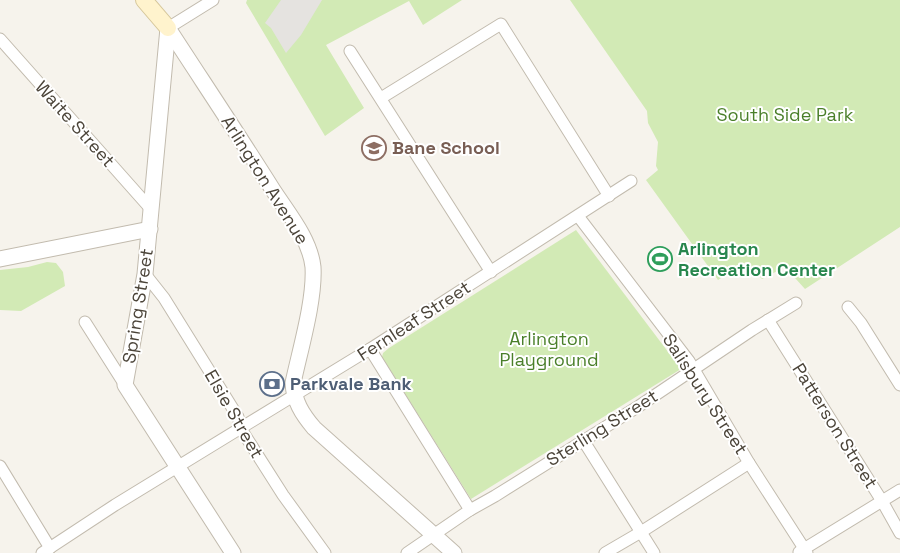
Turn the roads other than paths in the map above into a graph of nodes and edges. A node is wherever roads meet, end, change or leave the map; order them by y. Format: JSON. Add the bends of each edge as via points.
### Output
{"nodes":[{"id":1,"x":144,"y":0,"type":"edge"},
{"id":2,"x":152,"y":0,"type":"edge"},
{"id":3,"x":213,"y":0,"type":"edge"},
{"id":4,"x":168,"y":28,"type":"junction"},
{"id":5,"x":0,"y":39,"type":"edge"},
{"id":6,"x":350,"y":51,"type":"dead end"},
{"id":7,"x":380,"y":98,"type":"junction"},
{"id":8,"x":631,"y":182,"type":"dead end"},
{"id":9,"x":609,"y":196,"type":"junction"},
{"id":10,"x":150,"y":208,"type":"junction"},
{"id":11,"x":578,"y":216,"type":"junction"},
{"id":12,"x":150,"y":229,"type":"junction"},
{"id":13,"x":0,"y":259,"type":"edge"},
{"id":14,"x":491,"y":272,"type":"junction"},
{"id":15,"x":145,"y":274,"type":"junction"},
{"id":16,"x":796,"y":303,"type":"dead end"},
{"id":17,"x":848,"y":307,"type":"dead end"},
{"id":18,"x":768,"y":320,"type":"junction"},
{"id":19,"x":86,"y":322,"type":"dead end"},
{"id":20,"x":370,"y":349,"type":"junction"},
{"id":21,"x":693,"y":370,"type":"junction"},
{"id":22,"x":900,"y":385,"type":"edge"},
{"id":23,"x":125,"y":386,"type":"junction"},
{"id":24,"x":294,"y":396,"type":"junction"},
{"id":25,"x":241,"y":429,"type":"junction"},
{"id":26,"x":583,"y":440,"type":"junction"},
{"id":27,"x":749,"y":463,"type":"junction"},
{"id":28,"x":0,"y":466,"type":"edge"},
{"id":29,"x":177,"y":468,"type":"junction"},
{"id":30,"x":900,"y":490,"type":"edge"},
{"id":31,"x":882,"y":501,"type":"junction"},
{"id":32,"x":470,"y":510,"type":"junction"},
{"id":33,"x":641,"y":532,"type":"junction"},
{"id":34,"x":900,"y":533,"type":"edge"},
{"id":35,"x":434,"y":534,"type":"junction"},
{"id":36,"x":46,"y":551,"type":"edge"},
{"id":37,"x":804,"y":552,"type":"edge"},
{"id":38,"x":233,"y":553,"type":"edge"},
{"id":39,"x":326,"y":553,"type":"edge"},
{"id":40,"x":407,"y":553,"type":"edge"},
{"id":41,"x":454,"y":553,"type":"edge"},
{"id":42,"x":605,"y":553,"type":"edge"},
{"id":43,"x":654,"y":553,"type":"edge"}],
"edges":[{"from":1,"to":4,"type":"main road","name":"Arlington Avenue"},
{"from":2,"to":4,"type":"street"},
{"from":3,"to":4,"type":"street"},
{"from":4,"to":10,"type":"street","name":"Spring Street"},
{"from":4,"to":24,"type":"street","name":"Arlington Avenue","via":[[310,252],[312,288],[293,383]]},
{"from":5,"to":10,"type":"street","name":"Waite Street"},
{"from":6,"to":7,"type":"street"},
{"from":7,"to":9,"type":"street","via":[[500,24]]},
{"from":7,"to":14,"type":"street"},
{"from":8,"to":9,"type":"street","name":"Fernleaf Street"},
{"from":9,"to":11,"type":"street","name":"Fernleaf Street"},
{"from":10,"to":12,"type":"street","name":"Spring Street"},
{"from":11,"to":14,"type":"street","name":"Fernleaf Street"},
{"from":11,"to":21,"type":"street","name":"Salisbury Street"},
{"from":12,"to":13,"type":"street"},
{"from":12,"to":15,"type":"street","name":"Spring Street"},
{"from":14,"to":20,"type":"street","name":"Fernleaf Street"},
{"from":15,"to":23,"type":"street","name":"Spring Street"},
{"from":15,"to":25,"type":"street","name":"Elsie Street","via":[[164,298],[238,417]]},
{"from":16,"to":18,"type":"street","name":"Sterling Street"},
{"from":17,"to":22,"type":"street"},
{"from":18,"to":21,"type":"street","name":"Sterling Street"},
{"from":18,"to":31,"type":"street","name":"Patterson Street"},
{"from":19,"to":23,"type":"street"},
{"from":20,"to":24,"type":"street","name":"Fernleaf Street"},
{"from":20,"to":32,"type":"street"},
{"from":21,"to":26,"type":"street","name":"Sterling Street"},
{"from":21,"to":27,"type":"street","name":"Salisbury Street"},
{"from":23,"to":29,"type":"street","name":"Spring Street"},
{"from":24,"to":25,"type":"street","name":"Fernleaf Street"},
{"from":24,"to":35,"type":"street","via":[[314,428]]},
{"from":25,"to":29,"type":"street","name":"Fernleaf Street"},
{"from":25,"to":39,"type":"street","name":"Elsie Street","via":[[283,495]]},
{"from":26,"to":32,"type":"street","name":"Sterling Street"},
{"from":26,"to":33,"type":"street"},
{"from":27,"to":33,"type":"street"},
{"from":27,"to":37,"type":"street","name":"Salisbury Street"},
{"from":28,"to":36,"type":"street"},
{"from":29,"to":36,"type":"street","name":"Fernleaf Street"},
{"from":29,"to":38,"type":"street","name":"Spring Street"},
{"from":30,"to":31,"type":"street"},
{"from":31,"to":34,"type":"street","name":"Patterson Street"},
{"from":31,"to":37,"type":"street"},
{"from":32,"to":35,"type":"street","name":"Sterling Street"},
{"from":33,"to":42,"type":"street"},
{"from":33,"to":43,"type":"street"},
{"from":35,"to":40,"type":"street","name":"Sterling Street"},
{"from":35,"to":41,"type":"street"}]}
